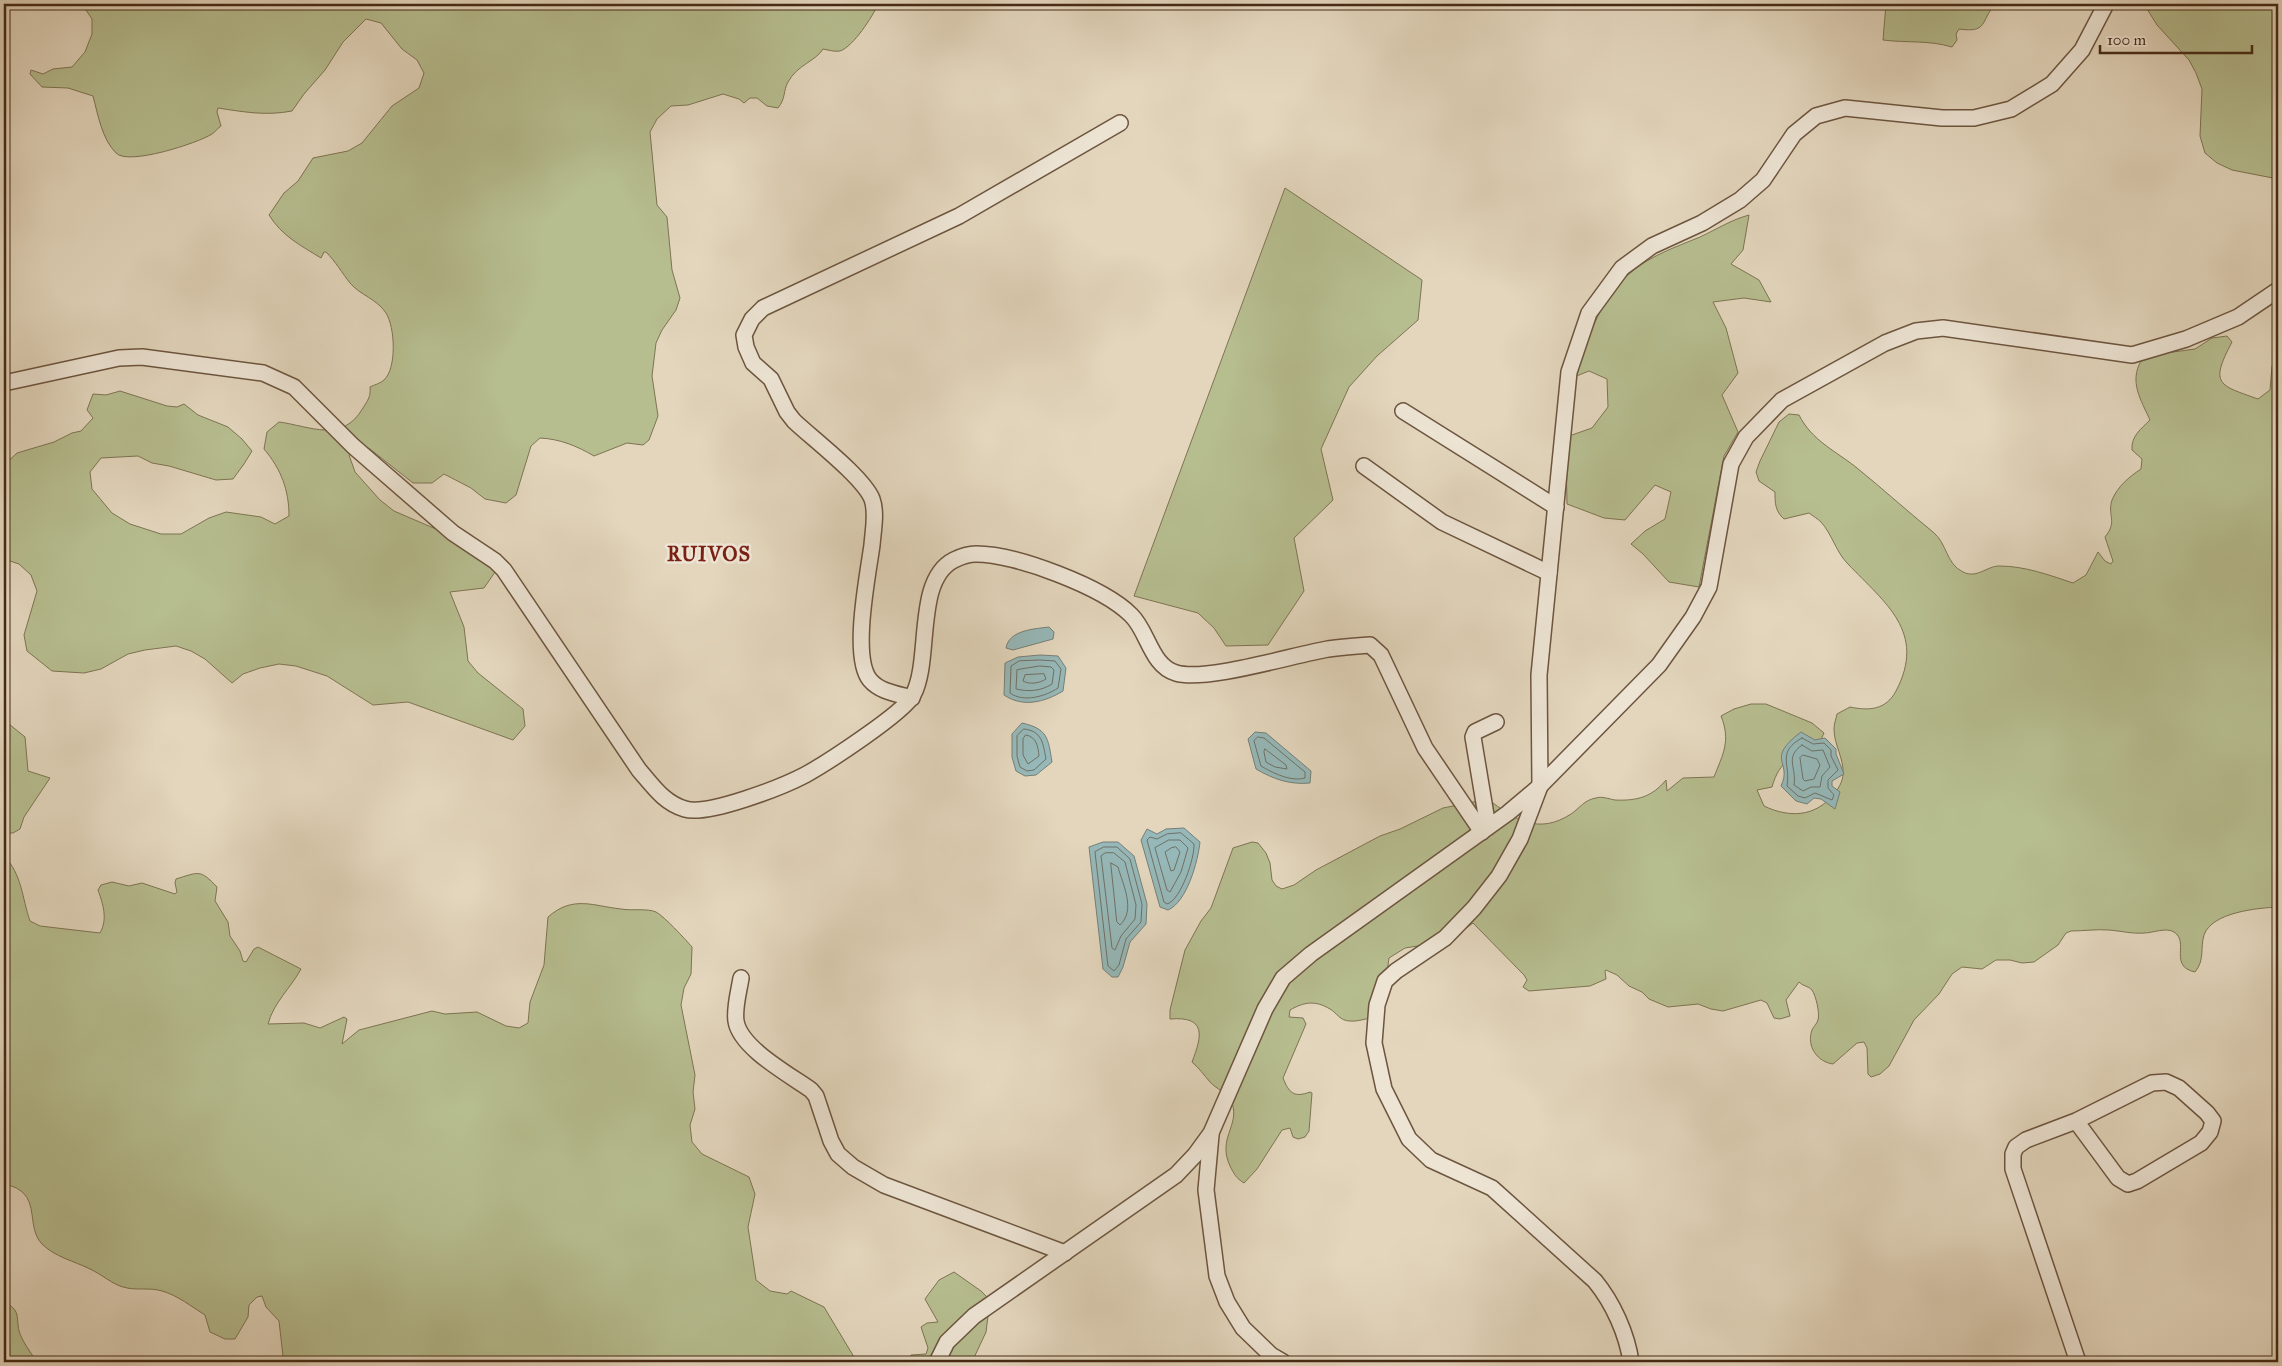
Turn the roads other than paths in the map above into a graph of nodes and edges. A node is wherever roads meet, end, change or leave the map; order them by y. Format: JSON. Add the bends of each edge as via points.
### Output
{"nodes":[{"id":1,"x":2106,"y":4,"type":"edge"},
{"id":2,"x":1120,"y":123,"type":"dead end"},
{"id":3,"x":2278,"y":290,"type":"edge"},
{"id":4,"x":4,"y":383,"type":"edge"},
{"id":5,"x":1403,"y":411,"type":"dead end"},
{"id":6,"x":1364,"y":466,"type":"dead end"},
{"id":7,"x":1556,"y":507,"type":"junction"},
{"id":8,"x":1549,"y":573,"type":"junction"},
{"id":9,"x":912,"y":698,"type":"junction"},
{"id":10,"x":1496,"y":722,"type":"dead end"},
{"id":11,"x":1540,"y":786,"type":"junction"},
{"id":12,"x":1485,"y":830,"type":"junction"},
{"id":13,"x":741,"y":978,"type":"dead end"},
{"id":14,"x":2076,"y":1121,"type":"junction"},
{"id":15,"x":1212,"y":1133,"type":"junction"},
{"id":16,"x":1065,"y":1253,"type":"junction"},
{"id":17,"x":937,"y":1362,"type":"edge"},
{"id":18,"x":1283,"y":1362,"type":"edge"},
{"id":19,"x":1631,"y":1362,"type":"edge"},
{"id":20,"x":2078,"y":1362,"type":"edge"}],
"edges":[{"from":1,"to":7,"type":"street","via":[[2082,50],[2052,84],[2011,109],[1974,118],[1845,108],[1816,116],[1794,134],[1764,180],[1740,200],[1702,223],[1652,246],[1622,268],[1589,313],[1569,372]]},
{"from":2,"to":9,"type":"street","via":[[959,216],[763,308],[752,319],[744,335],[753,363],[771,379],[794,421],[859,480],[872,499],[874,523],[860,642],[863,664],[870,680],[885,690]]},
{"from":3,"to":11,"type":"street","via":[[2238,317],[2186,339],[2132,355],[1942,328],[1916,331],[1885,343],[1782,400],[1746,437],[1731,464],[1708,587],[1693,617],[1659,665]]},
{"from":4,"to":9,"type":"street","via":[[119,358],[142,357],[263,373],[294,388],[353,446],[453,533],[504,570],[640,770],[665,800],[687,810],[728,806],[805,775],[898,713]]},
{"from":5,"to":7,"type":"street"},
{"from":6,"to":8,"type":"street","via":[[1442,522]]},
{"from":7,"to":8,"type":"street"},
{"from":8,"to":11,"type":"street","via":[[1539,674]]},
{"from":9,"to":12,"type":"street","via":[[919,683],[927,604],[937,577],[952,561],[974,554],[1010,558],[1074,581],[1115,602],[1133,616],[1161,663],[1175,673],[1197,675],[1330,649],[1370,645],[1381,655],[1425,748]]},
{"from":10,"to":12,"type":"street","via":[[1475,732],[1473,737]]},
{"from":11,"to":12,"type":"street"},
{"from":11,"to":19,"type":"street","via":[[1520,839],[1494,883],[1445,938],[1396,970],[1385,981],[1377,1006],[1374,1043],[1384,1089],[1409,1139],[1431,1160],[1492,1188],[1595,1281],[1608,1297],[1629,1348]]},
{"from":12,"to":15,"type":"street","via":[[1311,954],[1283,978],[1265,1008]]},
{"from":13,"to":16,"type":"street","via":[[736,1018],[741,1033],[756,1050],[816,1096],[831,1141],[838,1154],[853,1167],[884,1185]]},
{"from":14,"to":14,"type":"street","via":[[2118,1178],[2128,1184],[2201,1144],[2213,1122],[2208,1113],[2179,1088],[2166,1082],[2152,1083]]},
{"from":14,"to":20,"type":"street","via":[[2026,1140],[2012,1154],[2013,1169]]},
{"from":15,"to":16,"type":"street","via":[[1176,1175]]},
{"from":15,"to":18,"type":"street","via":[[1206,1190],[1217,1276],[1227,1302],[1243,1328]]},
{"from":16,"to":17,"type":"street","via":[[974,1316],[947,1342]]}]}
